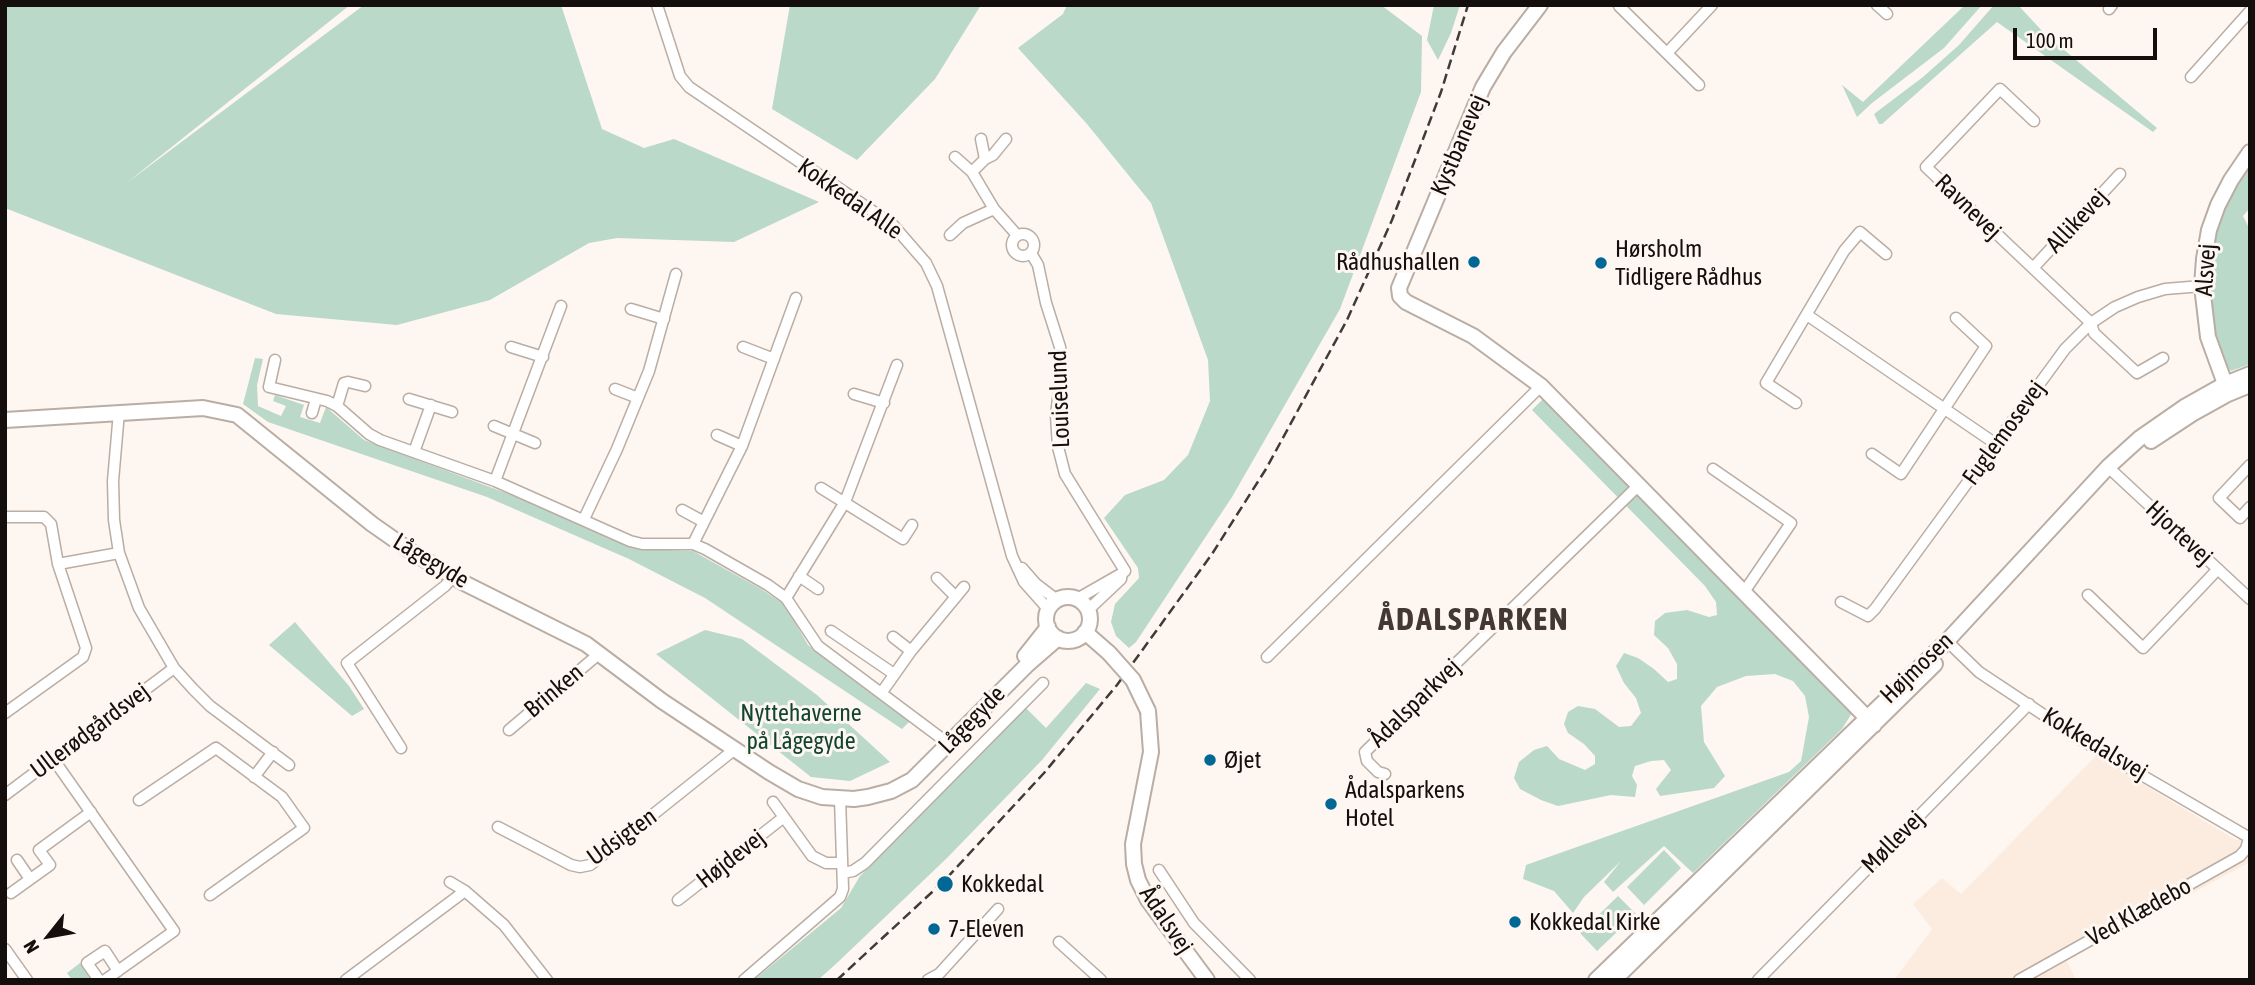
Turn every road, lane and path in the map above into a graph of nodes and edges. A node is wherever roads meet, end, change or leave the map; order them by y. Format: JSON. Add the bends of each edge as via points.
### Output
{"nodes":[{"id":1,"x":657,"y":5,"type":"edge"},
{"id":2,"x":1540,"y":5,"type":"edge"},
{"id":3,"x":1712,"y":5,"type":"edge"},
{"id":4,"x":1877,"y":5,"type":"edge"},
{"id":5,"x":1619,"y":6,"type":"edge"},
{"id":6,"x":2250,"y":11,"type":"edge"},
{"id":7,"x":1887,"y":14,"type":"dead end"},
{"id":8,"x":1667,"y":53,"type":"junction"},
{"id":9,"x":2191,"y":77,"type":"dead end"},
{"id":10,"x":1699,"y":85,"type":"dead end"},
{"id":11,"x":2034,"y":121,"type":"dead end"},
{"id":12,"x":981,"y":139,"type":"dead end"},
{"id":13,"x":1006,"y":139,"type":"dead end"},
{"id":14,"x":2250,"y":152,"type":"edge"},
{"id":15,"x":955,"y":158,"type":"dead end"},
{"id":16,"x":985,"y":159,"type":"junction"},
{"id":17,"x":972,"y":172,"type":"junction"},
{"id":18,"x":2120,"y":174,"type":"dead end"},
{"id":19,"x":994,"y":209,"type":"junction"},
{"id":20,"x":950,"y":235,"type":"dead end"},
{"id":21,"x":1017,"y":235,"type":"junction"},
{"id":22,"x":1031,"y":253,"type":"junction"},
{"id":23,"x":1886,"y":254,"type":"dead end"},
{"id":24,"x":2033,"y":268,"type":"junction"},
{"id":25,"x":676,"y":274,"type":"dead end"},
{"id":26,"x":2202,"y":286,"type":"junction"},
{"id":27,"x":796,"y":298,"type":"dead end"},
{"id":28,"x":561,"y":306,"type":"dead end"},
{"id":29,"x":631,"y":309,"type":"dead end"},
{"id":30,"x":1807,"y":315,"type":"junction"},
{"id":31,"x":1955,"y":318,"type":"dead end"},
{"id":32,"x":664,"y":319,"type":"junction"},
{"id":33,"x":2091,"y":323,"type":"junction"},
{"id":34,"x":511,"y":347,"type":"dead end"},
{"id":35,"x":743,"y":347,"type":"dead end"},
{"id":36,"x":542,"y":357,"type":"junction"},
{"id":37,"x":2163,"y":358,"type":"dead end"},
{"id":38,"x":774,"y":359,"type":"junction"},
{"id":39,"x":275,"y":360,"type":"dead end"},
{"id":40,"x":897,"y":365,"type":"dead end"},
{"id":41,"x":2250,"y":374,"type":"edge"},
{"id":42,"x":2250,"y":385,"type":"edge"},
{"id":43,"x":365,"y":386,"type":"dead end"},
{"id":44,"x":1541,"y":386,"type":"junction"},
{"id":45,"x":615,"y":389,"type":"dead end"},
{"id":46,"x":2227,"y":389,"type":"junction"},
{"id":47,"x":855,"y":394,"type":"dead end"},
{"id":48,"x":316,"y":398,"type":"junction"},
{"id":49,"x":638,"y":398,"type":"junction"},
{"id":50,"x":408,"y":399,"type":"dead end"},
{"id":51,"x":884,"y":403,"type":"junction"},
{"id":52,"x":1796,"y":403,"type":"dead end"},
{"id":53,"x":431,"y":405,"type":"junction"},
{"id":54,"x":337,"y":406,"type":"junction"},
{"id":55,"x":1946,"y":408,"type":"junction"},
{"id":56,"x":119,"y":412,"type":"junction"},
{"id":57,"x":452,"y":412,"type":"dead end"},
{"id":58,"x":312,"y":414,"type":"dead end"},
{"id":59,"x":5,"y":420,"type":"edge"},
{"id":60,"x":494,"y":426,"type":"dead end"},
{"id":61,"x":514,"y":435,"type":"junction"},
{"id":62,"x":717,"y":435,"type":"dead end"},
{"id":63,"x":535,"y":443,"type":"dead end"},
{"id":64,"x":1996,"y":444,"type":"junction"},
{"id":65,"x":742,"y":446,"type":"junction"},
{"id":66,"x":414,"y":452,"type":"junction"},
{"id":67,"x":1872,"y":454,"type":"dead end"},
{"id":68,"x":2250,"y":465,"type":"edge"},
{"id":69,"x":1713,"y":470,"type":"dead end"},
{"id":70,"x":2112,"y":470,"type":"junction"},
{"id":71,"x":495,"y":481,"type":"junction"},
{"id":72,"x":1639,"y":485,"type":"junction"},
{"id":73,"x":821,"y":488,"type":"dead end"},
{"id":74,"x":845,"y":502,"type":"junction"},
{"id":75,"x":2250,"y":507,"type":"edge"},
{"id":76,"x":682,"y":510,"type":"dead end"},
{"id":77,"x":5,"y":517,"type":"edge"},
{"id":78,"x":584,"y":519,"type":"junction"},
{"id":79,"x":704,"y":522,"type":"junction"},
{"id":80,"x":912,"y":525,"type":"dead end"},
{"id":81,"x":693,"y":544,"type":"junction"},
{"id":82,"x":119,"y":552,"type":"junction"},
{"id":83,"x":58,"y":564,"type":"junction"},
{"id":84,"x":2218,"y":569,"type":"junction"},
{"id":85,"x":1122,"y":573,"type":"junction"},
{"id":86,"x":799,"y":576,"type":"junction"},
{"id":87,"x":453,"y":577,"type":"junction"},
{"id":88,"x":937,"y":578,"type":"dead end"},
{"id":89,"x":964,"y":587,"type":"dead end"},
{"id":90,"x":818,"y":589,"type":"dead end"},
{"id":91,"x":1744,"y":592,"type":"junction"},
{"id":92,"x":2088,"y":595,"type":"dead end"},
{"id":93,"x":956,"y":597,"type":"junction"},
{"id":94,"x":786,"y":598,"type":"junction"},
{"id":95,"x":1077,"y":599,"type":"junction"},
{"id":96,"x":2250,"y":599,"type":"edge"},
{"id":97,"x":1841,"y":601,"type":"dead end"},
{"id":98,"x":1053,"y":605,"type":"junction"},
{"id":99,"x":1088,"y":610,"type":"junction"},
{"id":100,"x":831,"y":631,"type":"dead end"},
{"id":101,"x":1053,"y":632,"type":"junction"},
{"id":102,"x":1086,"y":632,"type":"junction"},
{"id":103,"x":893,"y":637,"type":"dead end"},
{"id":104,"x":1950,"y":644,"type":"junction"},
{"id":105,"x":911,"y":650,"type":"junction"},
{"id":106,"x":600,"y":653,"type":"junction"},
{"id":107,"x":1267,"y":657,"type":"dead end"},
{"id":108,"x":174,"y":667,"type":"junction"},
{"id":109,"x":894,"y":674,"type":"junction"},
{"id":110,"x":1043,"y":683,"type":"dead end"},
{"id":111,"x":882,"y":692,"type":"junction"},
{"id":112,"x":2029,"y":704,"type":"junction"},
{"id":113,"x":5,"y":713,"type":"edge"},
{"id":114,"x":1870,"y":721,"type":"junction"},
{"id":115,"x":509,"y":730,"type":"dead end"},
{"id":116,"x":945,"y":741,"type":"junction"},
{"id":117,"x":401,"y":748,"type":"dead end"},
{"id":118,"x":735,"y":749,"type":"junction"},
{"id":119,"x":272,"y":752,"type":"junction"},
{"id":120,"x":54,"y":760,"type":"junction"},
{"id":121,"x":289,"y":765,"type":"dead end"},
{"id":122,"x":1385,"y":774,"type":"dead end"},
{"id":123,"x":254,"y":776,"type":"junction"},
{"id":124,"x":5,"y":795,"type":"edge"},
{"id":125,"x":847,"y":798,"type":"junction"},
{"id":126,"x":139,"y":800,"type":"dead end"},
{"id":127,"x":773,"y":802,"type":"dead end"},
{"id":128,"x":91,"y":812,"type":"junction"},
{"id":129,"x":784,"y":817,"type":"junction"},
{"id":130,"x":498,"y":827,"type":"dead end"},
{"id":131,"x":2250,"y":838,"type":"edge"},
{"id":132,"x":16,"y":860,"type":"dead end"},
{"id":133,"x":843,"y":868,"type":"junction"},
{"id":134,"x":1159,"y":870,"type":"dead end"},
{"id":135,"x":30,"y":879,"type":"junction"},
{"id":136,"x":450,"y":882,"type":"dead end"},
{"id":137,"x":465,"y":891,"type":"junction"},
{"id":138,"x":11,"y":893,"type":"dead end"},
{"id":139,"x":210,"y":895,"type":"dead end"},
{"id":140,"x":678,"y":900,"type":"dead end"},
{"id":141,"x":998,"y":909,"type":"dead end"},
{"id":142,"x":1059,"y":942,"type":"dead end"},
{"id":143,"x":5,"y":949,"type":"edge"},
{"id":144,"x":118,"y":971,"type":"junction"},
{"id":145,"x":1615,"y":976,"type":"edge"},
{"id":146,"x":27,"y":980,"type":"edge"},
{"id":147,"x":99,"y":980,"type":"edge"},
{"id":148,"x":105,"y":980,"type":"edge"},
{"id":149,"x":346,"y":980,"type":"edge"},
{"id":150,"x":547,"y":980,"type":"edge"},
{"id":151,"x":744,"y":980,"type":"edge"},
{"id":152,"x":928,"y":980,"type":"edge"},
{"id":153,"x":1101,"y":980,"type":"edge"},
{"id":154,"x":1207,"y":980,"type":"edge"},
{"id":155,"x":1250,"y":980,"type":"edge"},
{"id":156,"x":1596,"y":980,"type":"edge"},
{"id":157,"x":1758,"y":980,"type":"edge"},
{"id":158,"x":2019,"y":980,"type":"edge"}],
"edges":[{"from":1,"to":98,"type":"street","name":"Kokkedal Alle","via":[[680,76],[689,87],[893,225],[926,263],[937,286],[1014,561]]},
{"from":2,"to":44,"type":"street","name":"Kystbanevej","via":[[1483,87],[1399,288],[1406,302],[1473,336]]},
{"from":3,"to":8,"type":"street"},
{"from":4,"to":7,"type":"street"},
{"from":5,"to":8,"type":"street"},
{"from":6,"to":9,"type":"street"},
{"from":8,"to":10,"type":"street"},
{"from":11,"to":24,"type":"street","name":"Ravnevej","via":[[2000,89],[1926,167]]},
{"from":12,"to":16,"type":"street"},
{"from":13,"to":16,"type":"street"},
{"from":14,"to":26,"type":"street","name":"Alsvej","via":[[2231,180],[2209,230]]},
{"from":15,"to":17,"type":"street"},
{"from":16,"to":17,"type":"street"},
{"from":17,"to":19,"type":"street"},
{"from":18,"to":24,"type":"street","name":"Allikevej"},
{"from":19,"to":20,"type":"street","via":[[963,223]]},
{"from":19,"to":21,"type":"street"},
{"from":21,"to":22,"type":"street","via":[[1028,234],[1033,240]]},
{"from":21,"to":22,"type":"street","via":[[1012,241],[1015,252],[1021,256]]},
{"from":22,"to":85,"type":"street","name":"Louiselund","via":[[1060,347],[1056,415],[1065,474],[1125,571]]},
{"from":23,"to":30,"type":"street","via":[[1860,232]]},
{"from":24,"to":33,"type":"street","name":"Ravnevej"},
{"from":25,"to":32,"type":"street"},
{"from":26,"to":33,"type":"street","name":"Fuglemosevej","via":[[2138,297]]},
{"from":26,"to":46,"type":"street","name":"Alsvej","via":[[2208,337]]},
{"from":27,"to":38,"type":"street"},
{"from":28,"to":36,"type":"street"},
{"from":29,"to":32,"type":"street"},
{"from":30,"to":52,"type":"street","via":[[1766,383]]},
{"from":30,"to":55,"type":"street"},
{"from":31,"to":55,"type":"street","via":[[1986,346]]},
{"from":32,"to":49,"type":"street"},
{"from":33,"to":37,"type":"street","name":"Ravnevej","via":[[2094,333],[2137,373]]},
{"from":33,"to":64,"type":"street","name":"Fuglemosevej","via":[[2065,349]]},
{"from":34,"to":36,"type":"street"},
{"from":35,"to":38,"type":"street"},
{"from":36,"to":61,"type":"street"},
{"from":38,"to":65,"type":"street"},
{"from":39,"to":48,"type":"street","via":[[269,387]]},
{"from":40,"to":51,"type":"street"},
{"from":41,"to":46,"type":"street","name":"Højmosen"},
{"from":42,"to":46,"type":"street","name":"Højmosen"},
{"from":43,"to":54,"type":"street","via":[[344,383]]},
{"from":44,"to":72,"type":"street"},
{"from":44,"to":107,"type":"street"},
{"from":45,"to":49,"type":"street"},
{"from":46,"to":70,"type":"street","name":"Højmosen"},
{"from":47,"to":51,"type":"street"},
{"from":48,"to":54,"type":"street"},
{"from":48,"to":58,"type":"street"},
{"from":49,"to":78,"type":"street"},
{"from":50,"to":53,"type":"street"},
{"from":51,"to":74,"type":"street"},
{"from":53,"to":57,"type":"street"},
{"from":53,"to":66,"type":"street"},
{"from":54,"to":66,"type":"street","via":[[369,435]]},
{"from":55,"to":64,"type":"street"},
{"from":55,"to":67,"type":"street","via":[[1900,474]]},
{"from":56,"to":59,"type":"street","name":"Lågegyde"},
{"from":56,"to":82,"type":"street","name":"Ullerødgårdsvej","via":[[113,499]]},
{"from":56,"to":87,"type":"street","name":"Lågegyde","via":[[203,408],[237,415],[385,534]]},
{"from":60,"to":61,"type":"street"},
{"from":61,"to":63,"type":"street"},
{"from":61,"to":71,"type":"street"},
{"from":62,"to":65,"type":"street"},
{"from":64,"to":97,"type":"street","name":"Fuglemosevej","via":[[1868,617]]},
{"from":65,"to":79,"type":"street"},
{"from":66,"to":71,"type":"street"},
{"from":68,"to":75,"type":"street","via":[[2219,498],[2240,518]]},
{"from":69,"to":91,"type":"street","via":[[1791,523]]},
{"from":70,"to":84,"type":"street","name":"Hjortevej"},
{"from":70,"to":104,"type":"street","name":"Højmosen"},
{"from":71,"to":78,"type":"street"},
{"from":72,"to":91,"type":"street"},
{"from":72,"to":122,"type":"street","name":"Ådalsparkvej","via":[[1365,752],[1367,761]]},
{"from":73,"to":74,"type":"street"},
{"from":74,"to":80,"type":"street","via":[[903,539]]},
{"from":74,"to":86,"type":"street"},
{"from":76,"to":79,"type":"street"},
{"from":77,"to":83,"type":"street","via":[[44,517],[51,524]]},
{"from":78,"to":81,"type":"street","via":[[642,544]]},
{"from":79,"to":81,"type":"street"},
{"from":81,"to":94,"type":"street"},
{"from":82,"to":83,"type":"street"},
{"from":82,"to":108,"type":"street","name":"Ullerødgårdsvej","via":[[139,608]]},
{"from":83,"to":113,"type":"street","via":[[86,648],[83,657]]},
{"from":84,"to":92,"type":"street","via":[[2143,648]]},
{"from":84,"to":96,"type":"street","name":"Hjortevej"},
{"from":85,"to":95,"type":"street"},
{"from":85,"to":99,"type":"street"},
{"from":86,"to":90,"type":"street"},
{"from":86,"to":94,"type":"street"},
{"from":87,"to":106,"type":"street","name":"Lågegyde"},
{"from":87,"to":117,"type":"street","via":[[347,663]]},
{"from":88,"to":93,"type":"street"},
{"from":89,"to":93,"type":"street"},
{"from":91,"to":114,"type":"street"},
{"from":93,"to":105,"type":"street"},
{"from":94,"to":111,"type":"street","via":[[818,646]]},
{"from":95,"to":98,"type":"street","via":[[1067,597]]},
{"from":95,"to":99,"type":"street"},
{"from":98,"to":101,"type":"street","via":[[1046,617]]},
{"from":99,"to":102,"type":"street"},
{"from":100,"to":109,"type":"street"},
{"from":101,"to":102,"type":"street","via":[[1073,640]]},
{"from":101,"to":116,"type":"street","name":"Lågegyde","via":[[1027,653]]},
{"from":102,"to":154,"type":"street","name":"Ådalsvej","bridge":true,"via":[[1133,680],[1148,711],[1151,752],[1133,844],[1134,864],[1148,900]]},
{"from":103,"to":105,"type":"street"},
{"from":104,"to":112,"type":"street","name":"Kokkedalsvej","via":[[1979,672]]},
{"from":104,"to":114,"type":"street","name":"Højmosen"},
{"from":105,"to":109,"type":"street"},
{"from":106,"to":115,"type":"street","name":"Brinken"},
{"from":106,"to":118,"type":"street","name":"Lågegyde"},
{"from":108,"to":119,"type":"street","name":"Ullerødgårdsvej","via":[[210,706]]},
{"from":108,"to":120,"type":"street","name":"Ullerødgårdsvej"},
{"from":109,"to":111,"type":"street"},
{"from":110,"to":133,"type":"street","name":"Lågegyde","via":[[865,863],[853,871]]},
{"from":111,"to":116,"type":"street"},
{"from":112,"to":131,"type":"street","name":"Kokkedalsvej","via":[[2083,741]]},
{"from":112,"to":157,"type":"street","name":"Møllevej"},
{"from":114,"to":145,"type":"street","name":"Højmosen"},
{"from":116,"to":125,"type":"street","name":"Lågegyde","via":[[890,783]]},
{"from":118,"to":125,"type":"street","name":"Lågegyde","via":[[793,787]]},
{"from":118,"to":130,"type":"street","name":"Udsigten","via":[[590,864],[570,865]]},
{"from":119,"to":121,"type":"street","name":"Ullerødgårdsvej"},
{"from":119,"to":123,"type":"street"},
{"from":120,"to":124,"type":"street","name":"Ullerødgårdsvej"},
{"from":120,"to":128,"type":"street"},
{"from":123,"to":126,"type":"street","via":[[216,748]]},
{"from":123,"to":139,"type":"street","via":[[282,797],[304,828]]},
{"from":125,"to":133,"type":"street"},
{"from":127,"to":129,"type":"street"},
{"from":128,"to":135,"type":"street","via":[[38,850],[50,865]]},
{"from":128,"to":144,"type":"street","via":[[174,931]]},
{"from":129,"to":133,"type":"street","via":[[813,856]]},
{"from":129,"to":140,"type":"street","name":"Højdevej"},
{"from":131,"to":158,"type":"street","name":"Ved Klædebo","via":[[2240,856]]},
{"from":132,"to":135,"type":"street"},
{"from":133,"to":151,"type":"street","via":[[843,889],[834,903]]},
{"from":134,"to":155,"type":"street","via":[[1194,923]]},
{"from":135,"to":138,"type":"street"},
{"from":136,"to":137,"type":"street"},
{"from":137,"to":149,"type":"street"},
{"from":137,"to":150,"type":"street","via":[[504,925]]},
{"from":141,"to":152,"type":"street","via":[[939,974]]},
{"from":142,"to":153,"type":"street"},
{"from":143,"to":146,"type":"street"},
{"from":144,"to":147,"type":"street","via":[[104,951],[87,963]]},
{"from":144,"to":148,"type":"street"},
{"from":145,"to":156,"type":"street","name":"Højmosen"}]}
